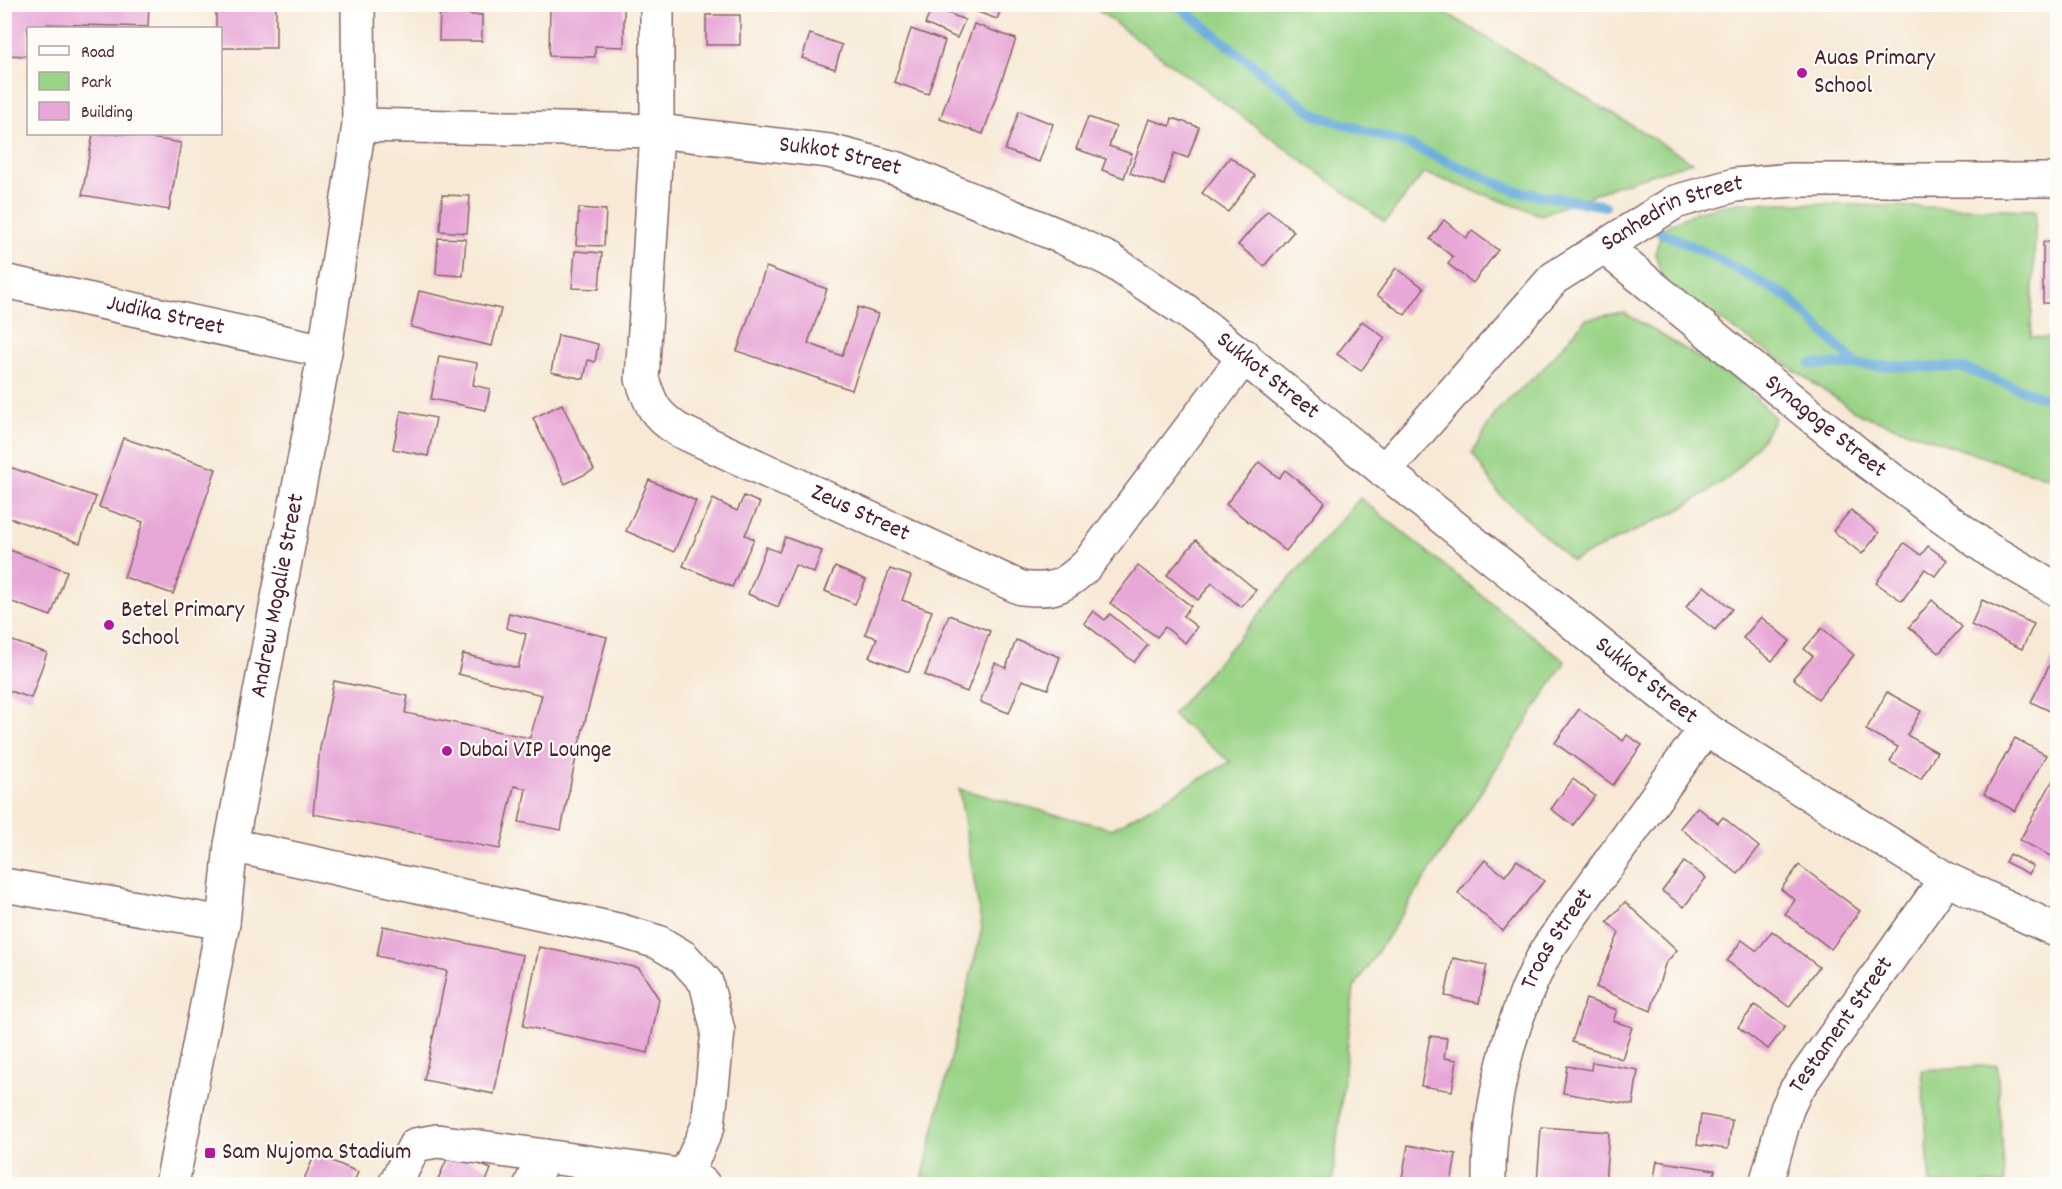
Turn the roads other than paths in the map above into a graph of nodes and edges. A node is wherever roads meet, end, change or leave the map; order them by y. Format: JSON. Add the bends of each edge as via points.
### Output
{"nodes":[{"id":1,"x":358,"y":4,"type":"edge"},
{"id":2,"x":657,"y":4,"type":"edge"},
{"id":3,"x":359,"y":125,"type":"junction"},
{"id":4,"x":657,"y":131,"type":"junction"},
{"id":5,"x":2058,"y":180,"type":"edge"},
{"id":6,"x":1604,"y":247,"type":"junction"},
{"id":7,"x":4,"y":281,"type":"edge"},
{"id":8,"x":324,"y":351,"type":"junction"},
{"id":9,"x":1245,"y":356,"type":"junction"},
{"id":10,"x":1384,"y":471,"type":"junction"},
{"id":11,"x":2058,"y":590,"type":"edge"},
{"id":12,"x":1705,"y":729,"type":"junction"},
{"id":13,"x":231,"y":845,"type":"junction"},
{"id":14,"x":1946,"y":879,"type":"junction"},
{"id":15,"x":4,"y":885,"type":"edge"},
{"id":16,"x":223,"y":923,"type":"junction"},
{"id":17,"x":2058,"y":931,"type":"edge"},
{"id":18,"x":537,"y":1170,"type":"edge"},
{"id":19,"x":690,"y":1182,"type":"edge"},
{"id":20,"x":172,"y":1185,"type":"edge"},
{"id":21,"x":395,"y":1185,"type":"edge"},
{"id":22,"x":1489,"y":1185,"type":"edge"},
{"id":23,"x":1766,"y":1185,"type":"edge"}],
"edges":[{"from":1,"to":3,"type":"street","name":"Andrew Mogalie Street"},
{"from":2,"to":4,"type":"street","name":"Zeus Street"},
{"from":3,"to":4,"type":"street","name":"Sukkot Street"},
{"from":3,"to":8,"type":"street","name":"Andrew Mogalie Street"},
{"from":4,"to":9,"type":"street","name":"Sukkot Street","via":[[829,151],[898,169],[1110,260],[1186,310]]},
{"from":4,"to":9,"type":"street","name":"Zeus Street","via":[[642,379],[659,417],[678,430],[1021,588],[1042,591],[1059,587],[1087,565]]},
{"from":5,"to":6,"type":"street","name":"Sanhedrin Street","via":[[1792,180],[1735,185],[1675,202]]},
{"from":6,"to":10,"type":"street","name":"Sanhedrin Street","via":[[1554,278]]},
{"from":6,"to":11,"type":"street","name":"Synagoge Street","via":[[1869,463],[1989,550]]},
{"from":7,"to":8,"type":"street","name":"Judika Street"},
{"from":8,"to":13,"type":"street","name":"Andrew Mogalie Street"},
{"from":9,"to":10,"type":"street","name":"Sukkot Street"},
{"from":10,"to":12,"type":"street","name":"Sukkot Street"},
{"from":12,"to":14,"type":"street","name":"Sukkot Street"},
{"from":12,"to":22,"type":"street","name":"Troas Street","via":[[1548,948],[1533,975],[1521,1003],[1500,1082]]},
{"from":13,"to":16,"type":"street","name":"Andrew Mogalie Street"},
{"from":13,"to":19,"type":"street","via":[[618,930],[658,942],[683,957],[706,982],[718,1031],[708,1126]]},
{"from":14,"to":17,"type":"street","name":"Sukkot Street"},
{"from":14,"to":23,"type":"street","name":"Testament Street","via":[[1796,1090]]},
{"from":15,"to":16,"type":"street"},
{"from":16,"to":20,"type":"street","name":"Andrew Mogalie Street"},
{"from":18,"to":19,"type":"street"},
{"from":18,"to":21,"type":"street","via":[[437,1141],[416,1145]]}]}
